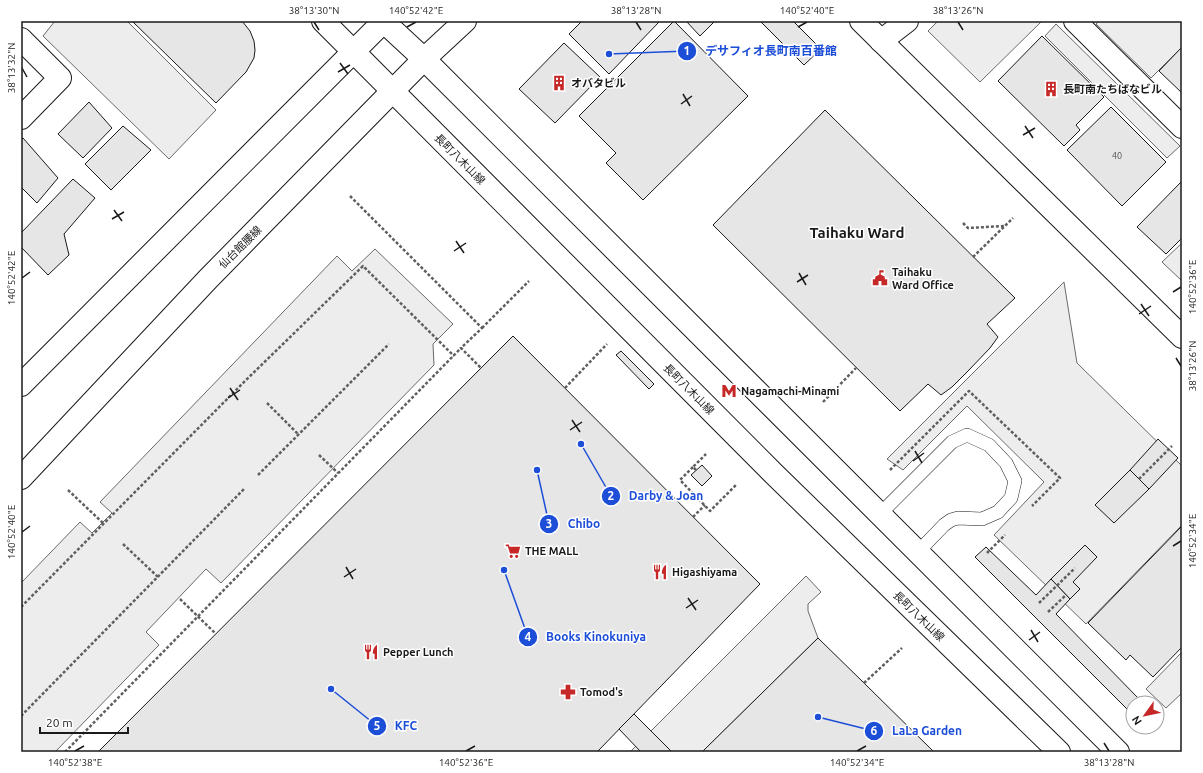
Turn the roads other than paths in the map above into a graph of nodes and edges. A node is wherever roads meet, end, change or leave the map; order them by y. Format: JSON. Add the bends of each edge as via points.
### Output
{"nodes":[{"id":1,"x":323,"y":21,"type":"edge"},
{"id":2,"x":384,"y":21,"type":"edge"},
{"id":3,"x":465,"y":21,"type":"edge"},
{"id":4,"x":861,"y":21,"type":"edge"},
{"id":5,"x":907,"y":21,"type":"edge"},
{"id":6,"x":1075,"y":21,"type":"edge"},
{"id":7,"x":21,"y":39,"type":"edge"},
{"id":8,"x":881,"y":41,"type":"junction"},
{"id":9,"x":353,"y":52,"type":"junction"},
{"id":10,"x":424,"y":59,"type":"junction"},
{"id":11,"x":393,"y":92,"type":"junction"},
{"id":12,"x":21,"y":118,"type":"edge"},
{"id":13,"x":1182,"y":127,"type":"edge"},
{"id":14,"x":1182,"y":337,"type":"edge"},
{"id":15,"x":21,"y":385,"type":"edge"},
{"id":16,"x":21,"y":478,"type":"edge"},
{"id":17,"x":880,"y":514,"type":"junction"},
{"id":18,"x":918,"y":552,"type":"junction"},
{"id":19,"x":1059,"y":752,"type":"edge"},
{"id":20,"x":1118,"y":752,"type":"edge"}],
"edges":[{"from":1,"to":9,"type":"street","name":"長町八木山線"},
{"from":2,"to":9,"type":"street"},
{"from":2,"to":10,"type":"street"},
{"from":3,"to":10,"type":"street","name":"仙台館腰線"},
{"from":4,"to":8,"type":"street"},
{"from":5,"to":8,"type":"street"},
{"from":6,"to":13,"type":"street"},
{"from":7,"to":12,"type":"street","via":[[60,78]]},
{"from":8,"to":14,"type":"street"},
{"from":9,"to":11,"type":"street","name":"長町八木山線"},
{"from":9,"to":15,"type":"street"},
{"from":10,"to":11,"type":"street","name":"仙台館腰線"},
{"from":10,"to":17,"type":"street"},
{"from":11,"to":16,"type":"street","name":"仙台館腰線","via":[[208,279]]},
{"from":11,"to":19,"type":"street","name":"長町八木山線","via":[[774,474]]},
{"from":17,"to":18,"type":"street"},
{"from":17,"to":18,"type":"lane","via":[[952,442],[967,435],[989,445],[1006,463],[1015,481],[1010,498],[998,512],[982,519],[951,520]]},
{"from":18,"to":20,"type":"street"}]}
